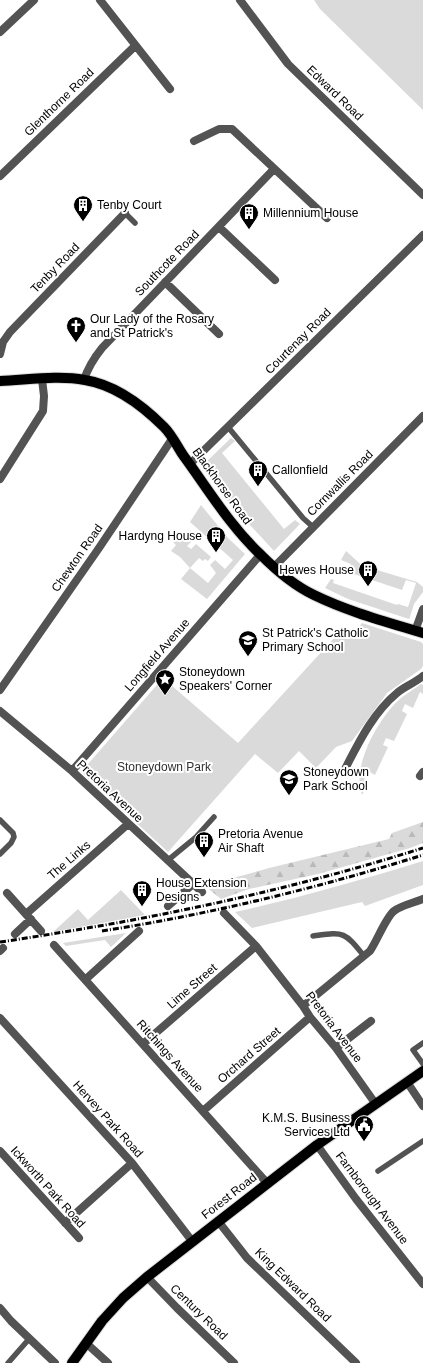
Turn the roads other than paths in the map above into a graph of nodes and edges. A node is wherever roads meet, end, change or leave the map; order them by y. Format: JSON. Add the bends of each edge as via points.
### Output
{"nodes":[{"id":1,"x":34,"y":0,"type":"edge"},
{"id":2,"x":100,"y":0,"type":"edge"},
{"id":3,"x":240,"y":0,"type":"edge"},
{"id":4,"x":0,"y":32,"type":"edge"},
{"id":5,"x":135,"y":46,"type":"junction"},
{"id":6,"x":170,"y":89,"type":"dead end"},
{"id":7,"x":194,"y":141,"type":"dead end"},
{"id":8,"x":274,"y":168,"type":"junction"},
{"id":9,"x":0,"y":176,"type":"edge"},
{"id":10,"x":423,"y":195,"type":"edge"},
{"id":11,"x":125,"y":213,"type":"joint"},
{"id":12,"x":327,"y":218,"type":"dead end"},
{"id":13,"x":135,"y":223,"type":"dead end"},
{"id":14,"x":219,"y":227,"type":"junction"},
{"id":15,"x":423,"y":235,"type":"edge"},
{"id":16,"x":275,"y":280,"type":"dead end"},
{"id":17,"x":165,"y":282,"type":"junction"},
{"id":18,"x":219,"y":334,"type":"dead end"},
{"id":19,"x":0,"y":354,"type":"edge"},
{"id":20,"x":42,"y":379,"type":"junction"},
{"id":21,"x":84,"y":380,"type":"junction"},
{"id":22,"x":0,"y":381,"type":"edge"},
{"id":23,"x":423,"y":416,"type":"edge"},
{"id":24,"x":228,"y":427,"type":"junction"},
{"id":25,"x":172,"y":439,"type":"junction"},
{"id":26,"x":190,"y":464,"type":"junction"},
{"id":27,"x":0,"y":479,"type":"edge"},
{"id":28,"x":313,"y":527,"type":"junction"},
{"id":29,"x":260,"y":555,"type":"junction"},
{"id":30,"x":274,"y":567,"type":"junction"},
{"id":31,"x":423,"y":609,"type":"edge"},
{"id":32,"x":419,"y":632,"type":"edge"},
{"id":33,"x":423,"y":676,"type":"edge"},
{"id":34,"x":0,"y":690,"type":"edge"},
{"id":35,"x":1,"y":715,"type":"edge"},
{"id":36,"x":345,"y":769,"type":"dead end"},
{"id":37,"x":72,"y":771,"type":"junction"},
{"id":38,"x":214,"y":817,"type":"dead end"},
{"id":39,"x":0,"y":820,"type":"edge"},
{"id":40,"x":128,"y":824,"type":"junction"},
{"id":41,"x":0,"y":854,"type":"edge"},
{"id":42,"x":168,"y":860,"type":"junction"},
{"id":43,"x":193,"y":884,"type":"junction"},
{"id":44,"x":202,"y":892,"type":"dead end"},
{"id":45,"x":7,"y":893,"type":"dead end"},
{"id":46,"x":423,"y":899,"type":"edge"},
{"id":47,"x":168,"y":906,"type":"dead end"},
{"id":48,"x":224,"y":913,"type":"dead end"},
{"id":49,"x":28,"y":917,"type":"junction"},
{"id":50,"x":42,"y":931,"type":"dead end"},
{"id":51,"x":139,"y":931,"type":"dead end"},
{"id":52,"x":15,"y":934,"type":"dead end"},
{"id":53,"x":313,"y":936,"type":"dead end"},
{"id":54,"x":54,"y":945,"type":"dead end"},
{"id":55,"x":256,"y":946,"type":"junction"},
{"id":56,"x":364,"y":956,"type":"junction"},
{"id":57,"x":86,"y":979,"type":"junction"},
{"id":58,"x":303,"y":1006,"type":"junction"},
{"id":59,"x":310,"y":1017,"type":"junction"},
{"id":60,"x":0,"y":1018,"type":"edge"},
{"id":61,"x":371,"y":1021,"type":"dead end"},
{"id":62,"x":423,"y":1043,"type":"edge"},
{"id":63,"x":143,"y":1044,"type":"junction"},
{"id":64,"x":336,"y":1048,"type":"junction"},
{"id":65,"x":423,"y":1064,"type":"edge"},
{"id":66,"x":423,"y":1071,"type":"edge"},
{"id":67,"x":407,"y":1082,"type":"junction"},
{"id":68,"x":375,"y":1103,"type":"junction"},
{"id":69,"x":423,"y":1106,"type":"edge"},
{"id":70,"x":203,"y":1111,"type":"junction"},
{"id":71,"x":423,"y":1141,"type":"edge"},
{"id":72,"x":317,"y":1145,"type":"junction"},
{"id":73,"x":0,"y":1151,"type":"edge"},
{"id":74,"x":132,"y":1163,"type":"junction"},
{"id":75,"x":378,"y":1171,"type":"dead end"},
{"id":76,"x":267,"y":1183,"type":"junction"},
{"id":77,"x":218,"y":1221,"type":"junction"},
{"id":78,"x":65,"y":1223,"type":"junction"},
{"id":79,"x":79,"y":1238,"type":"dead end"},
{"id":80,"x":192,"y":1241,"type":"junction"},
{"id":81,"x":147,"y":1277,"type":"junction"},
{"id":82,"x":423,"y":1284,"type":"edge"},
{"id":83,"x":0,"y":1308,"type":"edge"},
{"id":84,"x":29,"y":1339,"type":"junction"},
{"id":85,"x":86,"y":1343,"type":"junction"},
{"id":86,"x":8,"y":1363,"type":"edge"},
{"id":87,"x":55,"y":1363,"type":"edge"},
{"id":88,"x":72,"y":1363,"type":"edge"},
{"id":89,"x":108,"y":1363,"type":"edge"},
{"id":90,"x":234,"y":1363,"type":"edge"},
{"id":91,"x":356,"y":1363,"type":"edge"}],
"edges":[{"from":1,"to":4,"type":"street"},
{"from":2,"to":5,"type":"street"},
{"from":3,"to":10,"type":"street","name":"Edward Road","via":[[288,64]]},
{"from":5,"to":6,"type":"street"},
{"from":5,"to":9,"type":"street","name":"Glenthorne Road"},
{"from":7,"to":8,"type":"street","via":[[219,128],[232,129]]},
{"from":8,"to":12,"type":"street"},
{"from":8,"to":14,"type":"street","name":"Southcote Road"},
{"from":11,"to":13,"type":"lane","name":"Tenby Road"},
{"from":11,"to":19,"type":"street","name":"Tenby Road","via":[[10,332],[3,342]]},
{"from":14,"to":16,"type":"street"},
{"from":14,"to":17,"type":"street","name":"Southcote Road"},
{"from":15,"to":24,"type":"street","name":"Courtenay Road"},
{"from":17,"to":18,"type":"street"},
{"from":17,"to":21,"type":"street","name":"Southcote Road","via":[[102,348],[92,361]]},
{"from":20,"to":21,"type":"main road","name":"Blackhorse Road"},
{"from":20,"to":22,"type":"main road","name":"Blackhorse Road"},
{"from":20,"to":27,"type":"street","via":[[43,411]]},
{"from":21,"to":25,"type":"main road","name":"Blackhorse Road","via":[[113,388],[129,397],[165,428]]},
{"from":23,"to":28,"type":"street","name":"Cornwallis Road"},
{"from":24,"to":26,"type":"street","name":"Courtenay Road"},
{"from":24,"to":28,"type":"lane"},
{"from":25,"to":26,"type":"main road","name":"Blackhorse Road"},
{"from":25,"to":34,"type":"street","name":"Chewton Road"},
{"from":26,"to":29,"type":"main road","name":"Blackhorse Road","via":[[232,523]]},
{"from":28,"to":30,"type":"street","name":"Cornwallis Road"},
{"from":29,"to":30,"type":"main road","name":"Blackhorse Road"},
{"from":29,"to":37,"type":"street","name":"Longfield Avenue"},
{"from":30,"to":32,"type":"main road","name":"Blackhorse Road","via":[[314,595],[354,612]]},
{"from":31,"to":32,"type":"street"},
{"from":33,"to":36,"type":"street","via":[[398,692],[382,708],[357,744]]},
{"from":35,"to":37,"type":"street","name":"Pretoria Avenue"},
{"from":37,"to":40,"type":"street","name":"Pretoria Avenue"},
{"from":38,"to":42,"type":"lane","via":[[196,837]]},
{"from":39,"to":41,"type":"lane","via":[[14,833],[14,837]]},
{"from":40,"to":42,"type":"street","name":"Pretoria Avenue"},
{"from":40,"to":49,"type":"street","name":"The Links"},
{"from":42,"to":43,"type":"street","name":"Pretoria Avenue"},
{"from":43,"to":44,"type":"street","name":"Pretoria Avenue"},
{"from":43,"to":47,"type":"street"},
{"from":45,"to":49,"type":"street"},
{"from":46,"to":56,"type":"street","via":[[394,911],[376,942]]},
{"from":48,"to":55,"type":"street","name":"Pretoria Avenue"},
{"from":49,"to":50,"type":"street"},
{"from":49,"to":52,"type":"street","name":"The Links"},
{"from":51,"to":57,"type":"street"},
{"from":53,"to":56,"type":"lane","via":[[337,933],[349,937]]},
{"from":54,"to":57,"type":"street","name":"Ritchings Avenue"},
{"from":55,"to":58,"type":"street","name":"Pretoria Avenue"},
{"from":55,"to":63,"type":"street","name":"Lime Street"},
{"from":56,"to":58,"type":"street"},
{"from":57,"to":63,"type":"street","name":"Ritchings Avenue"},
{"from":58,"to":59,"type":"street","name":"Pretoria Avenue"},
{"from":59,"to":64,"type":"street","name":"Pretoria Avenue"},
{"from":59,"to":70,"type":"street","name":"Orchard Street"},
{"from":60,"to":74,"type":"street","name":"Hervey Park Road"},
{"from":61,"to":64,"type":"street"},
{"from":62,"to":65,"type":"lane","via":[[413,1050]]},
{"from":63,"to":70,"type":"street","name":"Ritchings Avenue"},
{"from":64,"to":68,"type":"street","name":"Pretoria Avenue"},
{"from":66,"to":67,"type":"main road","name":"Forest Road"},
{"from":67,"to":68,"type":"main road","name":"Forest Road"},
{"from":67,"to":69,"type":"street"},
{"from":68,"to":72,"type":"main road","name":"Forest Road"},
{"from":70,"to":76,"type":"street","name":"Ritchings Avenue"},
{"from":71,"to":75,"type":"lane"},
{"from":72,"to":76,"type":"main road","name":"Forest Road"},
{"from":72,"to":82,"type":"street","name":"Farnborough Avenue"},
{"from":73,"to":78,"type":"street","name":"Ickworth Park Road"},
{"from":74,"to":78,"type":"street"},
{"from":74,"to":80,"type":"street","name":"Hervey Park Road"},
{"from":76,"to":77,"type":"main road","name":"Forest Road"},
{"from":77,"to":80,"type":"main road","name":"Forest Road"},
{"from":77,"to":91,"type":"street","name":"King Edward Road","via":[[247,1258]]},
{"from":78,"to":79,"type":"street","name":"Ickworth Park Road"},
{"from":80,"to":81,"type":"main road","name":"Forest Road"},
{"from":81,"to":85,"type":"main road","name":"Forest Road","via":[[113,1309]]},
{"from":81,"to":90,"type":"street","name":"Century Road"},
{"from":83,"to":84,"type":"street"},
{"from":84,"to":86,"type":"lane"},
{"from":84,"to":87,"type":"street"},
{"from":85,"to":88,"type":"main road","name":"Forest Road"},
{"from":85,"to":89,"type":"street"}]}
